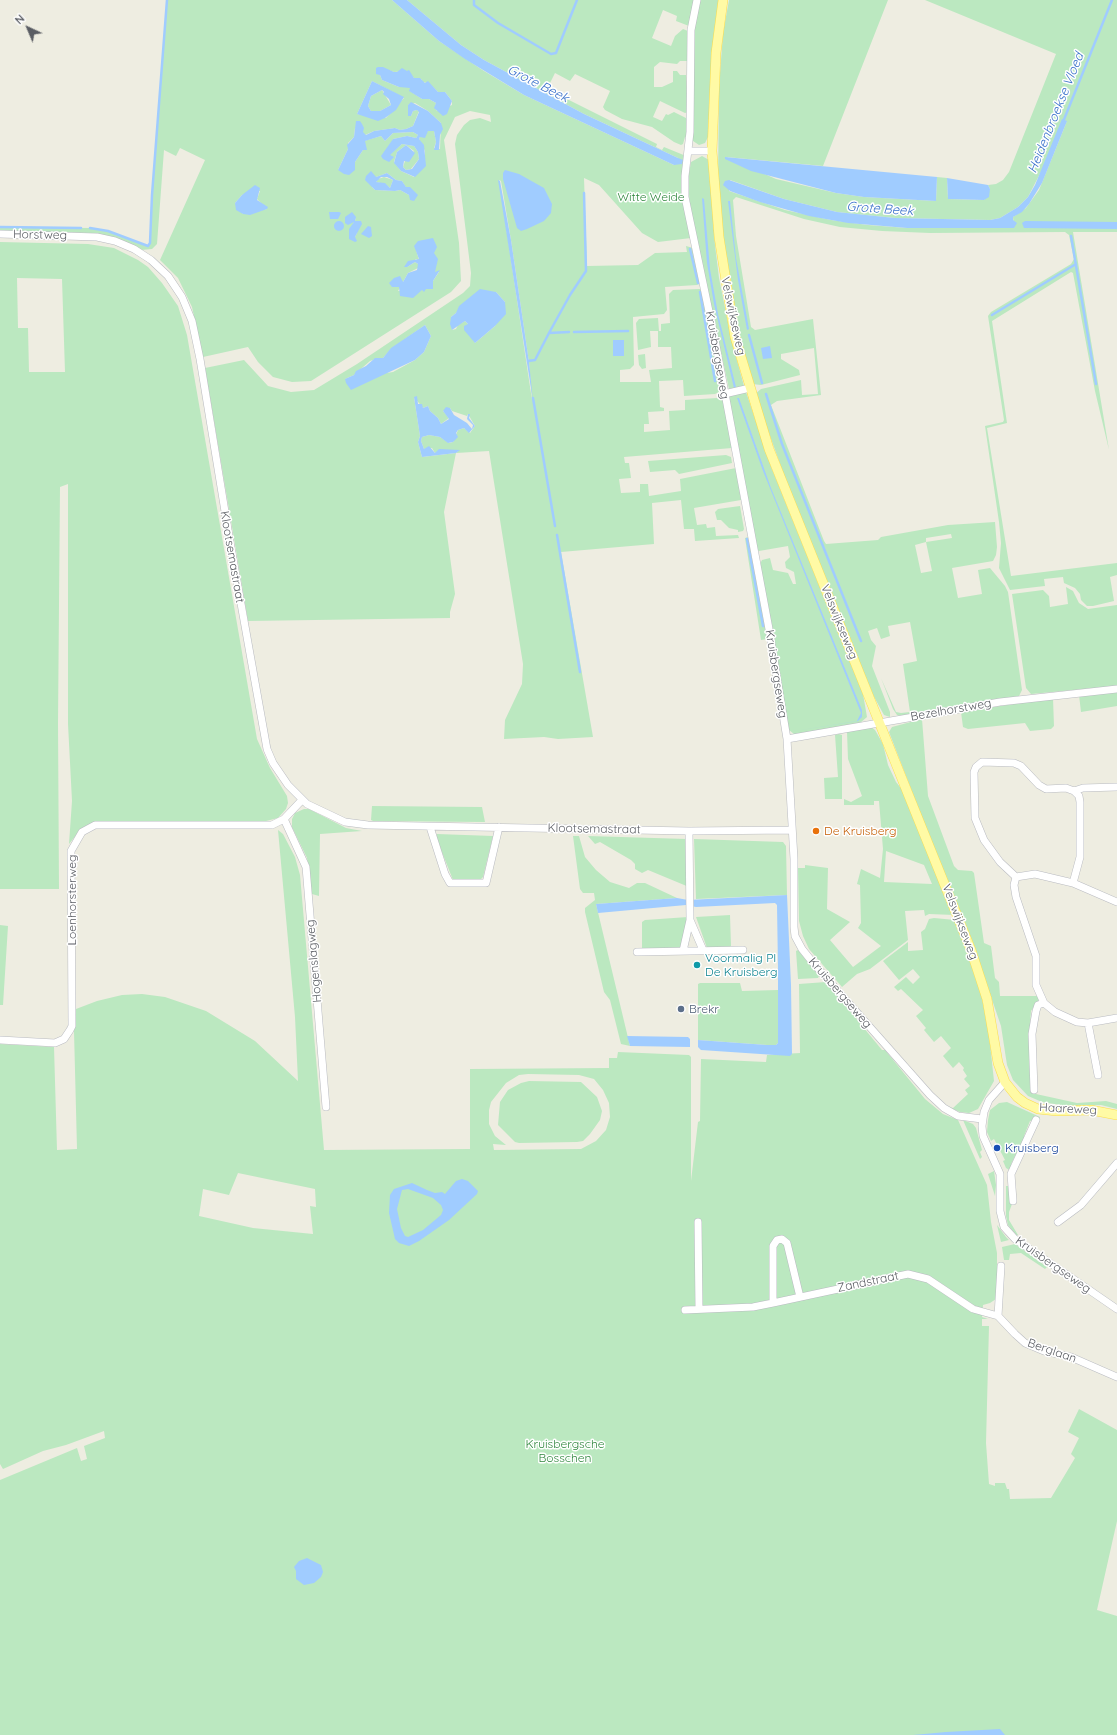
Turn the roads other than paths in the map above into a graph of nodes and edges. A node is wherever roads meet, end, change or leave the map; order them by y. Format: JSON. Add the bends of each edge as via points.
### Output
{"nodes":[{"id":1,"x":698,"y":0,"type":"edge"},
{"id":2,"x":723,"y":0,"type":"edge"},
{"id":3,"x":689,"y":151,"type":"junction"},
{"id":4,"x":712,"y":151,"type":"junction"},
{"id":5,"x":0,"y":234,"type":"edge"},
{"id":6,"x":79,"y":236,"type":"joint"},
{"id":7,"x":750,"y":388,"type":"junction"},
{"id":8,"x":724,"y":394,"type":"junction"},
{"id":9,"x":1117,"y":688,"type":"edge"},
{"id":10,"x":879,"y":722,"type":"junction"},
{"id":11,"x":787,"y":738,"type":"junction"},
{"id":12,"x":1117,"y":787,"type":"edge"},
{"id":13,"x":1074,"y":791,"type":"junction"},
{"id":14,"x":302,"y":800,"type":"junction"},
{"id":15,"x":284,"y":819,"type":"junction"},
{"id":16,"x":430,"y":827,"type":"junction"},
{"id":17,"x":500,"y":827,"type":"junction"},
{"id":18,"x":792,"y":830,"type":"junction"},
{"id":19,"x":688,"y":831,"type":"junction"},
{"id":20,"x":1016,"y":878,"type":"junction"},
{"id":21,"x":1073,"y":883,"type":"junction"},
{"id":22,"x":1117,"y":902,"type":"edge"},
{"id":23,"x":690,"y":920,"type":"junction"},
{"id":24,"x":703,"y":950,"type":"junction"},
{"id":25,"x":743,"y":950,"type":"dead end"},
{"id":26,"x":682,"y":951,"type":"junction"},
{"id":27,"x":637,"y":952,"type":"dead end"},
{"id":28,"x":1044,"y":1002,"type":"junction"},
{"id":29,"x":1117,"y":1018,"type":"edge"},
{"id":30,"x":1088,"y":1023,"type":"junction"},
{"id":31,"x":0,"y":1040,"type":"edge"},
{"id":32,"x":1098,"y":1075,"type":"dead end"},
{"id":33,"x":1005,"y":1082,"type":"junction"},
{"id":34,"x":1034,"y":1090,"type":"dead end"},
{"id":35,"x":326,"y":1107,"type":"dead end"},
{"id":36,"x":1117,"y":1115,"type":"edge"},
{"id":37,"x":982,"y":1119,"type":"junction"},
{"id":38,"x":1036,"y":1120,"type":"dead end"},
{"id":39,"x":1117,"y":1163,"type":"edge"},
{"id":40,"x":1001,"y":1182,"type":"junction"},
{"id":41,"x":1012,"y":1182,"type":"junction"},
{"id":42,"x":1013,"y":1201,"type":"dead end"},
{"id":43,"x":698,"y":1222,"type":"dead end"},
{"id":44,"x":1058,"y":1222,"type":"dead end"},
{"id":45,"x":1002,"y":1266,"type":"dead end"},
{"id":46,"x":800,"y":1298,"type":"junction"},
{"id":47,"x":773,"y":1303,"type":"junction"},
{"id":48,"x":699,"y":1309,"type":"junction"},
{"id":49,"x":1117,"y":1309,"type":"edge"},
{"id":50,"x":685,"y":1310,"type":"dead end"},
{"id":51,"x":998,"y":1316,"type":"junction"},
{"id":52,"x":1117,"y":1377,"type":"edge"}],
"edges":[{"from":1,"to":3,"type":"street","name":"Kruisbergseweg","via":[[690,30]]},
{"from":2,"to":4,"type":"main road","via":[[715,68]]},
{"from":3,"to":4,"type":"street"},
{"from":3,"to":8,"type":"street","name":"Kruisbergseweg","via":[[685,197]]},
{"from":4,"to":7,"type":"main road","name":"Velswijkseweg","via":[[721,260],[736,337]]},
{"from":5,"to":6,"type":"street","name":"Horstweg"},
{"from":6,"to":14,"type":"street","name":"Klootsemastraat","via":[[97,237],[134,249],[151,260],[168,276],[182,297],[192,321],[266,749],[273,763]]},
{"from":7,"to":8,"type":"street"},
{"from":7,"to":10,"type":"main road","name":"Velswijkseweg","via":[[787,495]]},
{"from":8,"to":11,"type":"street","name":"Kruisbergseweg"},
{"from":9,"to":10,"type":"street","name":"Bezelhorstweg","via":[[1019,699]]},
{"from":10,"to":11,"type":"street","name":"Bezelhorstweg"},
{"from":10,"to":33,"type":"main road","name":"Velswijkseweg","via":[[980,974],[990,1010],[1000,1070]]},
{"from":11,"to":18,"type":"street","name":"Kruisbergseweg"},
{"from":12,"to":13,"type":"street","via":[[1083,788]]},
{"from":13,"to":20,"type":"street","via":[[1066,788],[1046,789],[1021,766],[1014,763],[982,762],[976,766],[975,818],[984,840]]},
{"from":13,"to":21,"type":"street","via":[[1080,802],[1080,857]]},
{"from":14,"to":15,"type":"street","name":"Loenhorsterweg"},
{"from":14,"to":16,"type":"street","name":"Klootsemastraat","via":[[346,822]]},
{"from":15,"to":31,"type":"street","name":"Loenhorsterweg","via":[[272,825],[95,825],[86,830],[78,837],[71,851],[72,1026],[64,1039],[55,1043]]},
{"from":15,"to":35,"type":"street","name":"Hogenslagweg","via":[[306,867]]},
{"from":16,"to":17,"type":"street","name":"Klootsemastraat"},
{"from":16,"to":17,"type":"street","via":[[450,883],[486,883]]},
{"from":17,"to":19,"type":"street","name":"Klootsemastraat"},
{"from":18,"to":19,"type":"street","name":"Klootsemastraat"},
{"from":18,"to":37,"type":"street","name":"Kruisbergseweg","via":[[794,927],[802,949],[880,1040],[940,1104],[958,1116]]},
{"from":19,"to":23,"type":"street"},
{"from":20,"to":21,"type":"street","via":[[1035,874]]},
{"from":20,"to":28,"type":"street","via":[[1016,897],[1036,956],[1036,985]]},
{"from":21,"to":22,"type":"street"},
{"from":23,"to":24,"type":"street"},
{"from":23,"to":26,"type":"street"},
{"from":24,"to":25,"type":"street"},
{"from":24,"to":26,"type":"street"},
{"from":26,"to":27,"type":"street"},
{"from":28,"to":30,"type":"street","via":[[1068,1019]]},
{"from":28,"to":34,"type":"street","via":[[1038,1005],[1032,1034]]},
{"from":29,"to":30,"type":"street"},
{"from":30,"to":32,"type":"street"},
{"from":33,"to":36,"type":"main road","name":"Haareweg","via":[[1017,1097],[1038,1109],[1091,1110]]},
{"from":33,"to":37,"type":"street","name":"Kruisbergseweg","via":[[989,1100]]},
{"from":37,"to":40,"type":"street","name":"Kruisbergseweg","via":[[983,1136],[997,1164]]},
{"from":38,"to":41,"type":"street","via":[[1012,1174]]},
{"from":39,"to":44,"type":"street","via":[[1081,1205]]},
{"from":40,"to":41,"type":"street"},
{"from":40,"to":49,"type":"street","name":"Kruisbergseweg","via":[[1001,1220],[1012,1237]]},
{"from":41,"to":42,"type":"street"},
{"from":43,"to":48,"type":"street"},
{"from":45,"to":51,"type":"street"},
{"from":46,"to":47,"type":"street","name":"Zandstraat"},
{"from":46,"to":47,"type":"street","via":[[787,1243],[782,1239],[777,1240],[773,1246]]},
{"from":46,"to":51,"type":"street","name":"Zandstraat","via":[[908,1274],[928,1279],[973,1308]]},
{"from":47,"to":48,"type":"street","name":"Zandstraat"},
{"from":48,"to":50,"type":"street","name":"Zandstraat"},
{"from":51,"to":52,"type":"street","name":"Berglaan","via":[[1025,1343],[1044,1351],[1071,1357]]}]}
